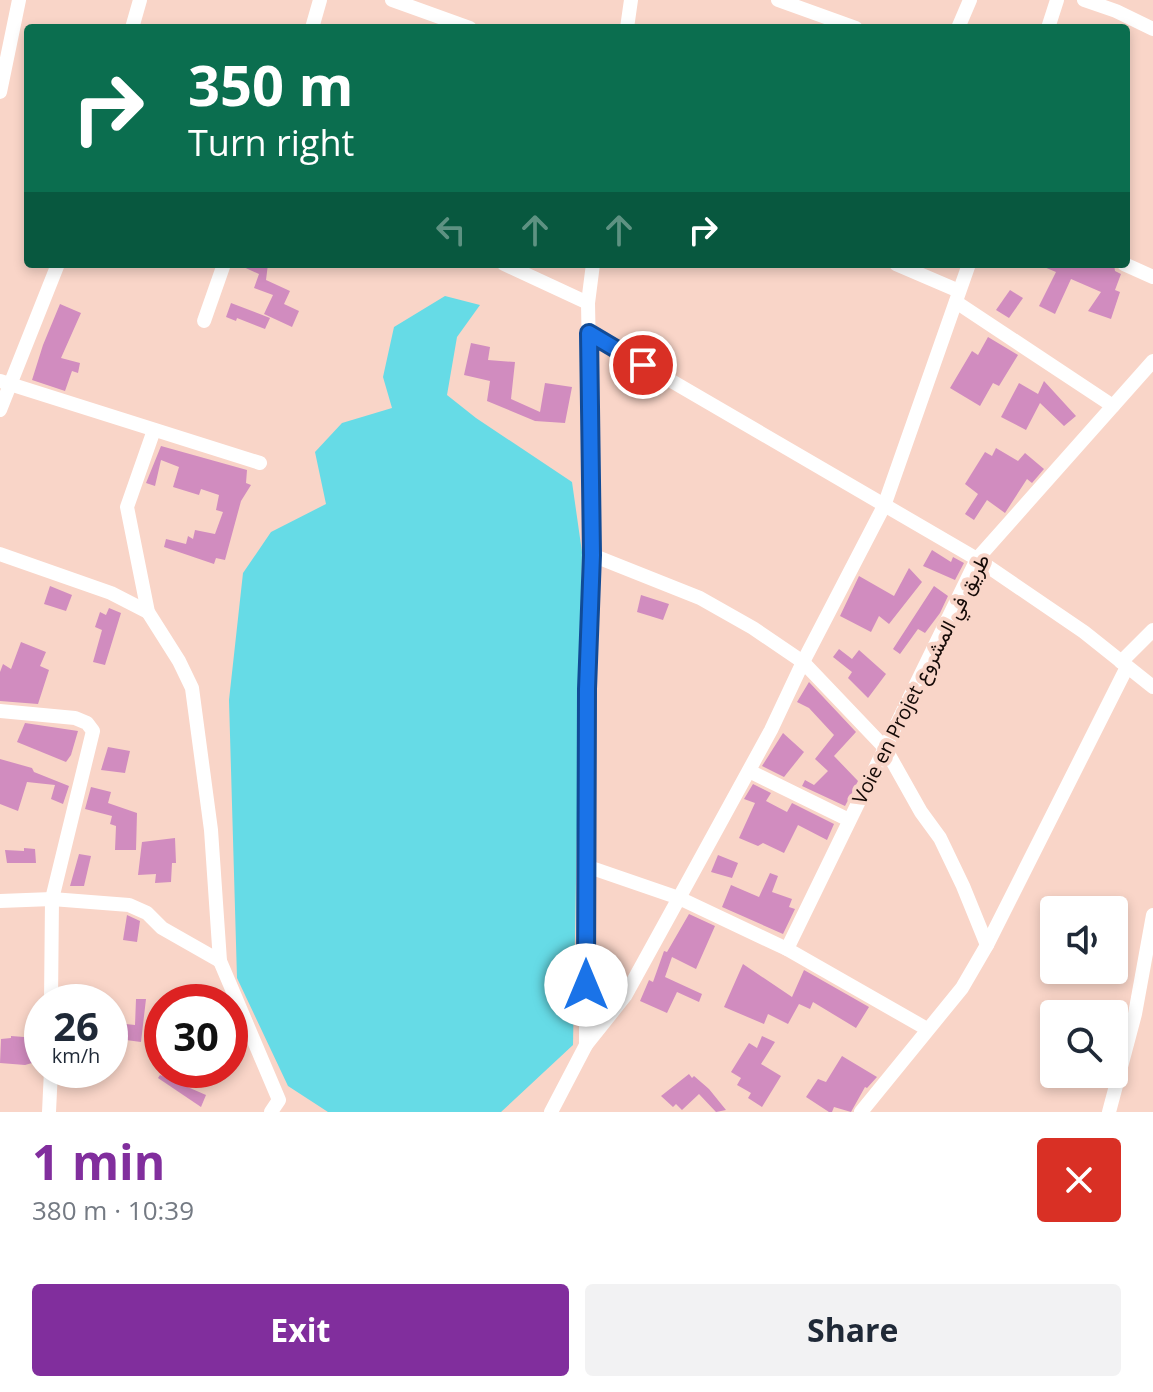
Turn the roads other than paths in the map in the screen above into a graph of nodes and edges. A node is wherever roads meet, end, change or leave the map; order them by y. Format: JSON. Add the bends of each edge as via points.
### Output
{"nodes":[{"id":1,"x":19,"y":0,"type":"edge"},
{"id":2,"x":140,"y":0,"type":"edge"},
{"id":3,"x":320,"y":0,"type":"edge"},
{"id":4,"x":392,"y":0,"type":"edge"},
{"id":5,"x":631,"y":0,"type":"edge"},
{"id":6,"x":778,"y":0,"type":"edge"},
{"id":7,"x":970,"y":0,"type":"edge"},
{"id":8,"x":1057,"y":0,"type":"edge"},
{"id":9,"x":1084,"y":0,"type":"edge"},
{"id":10,"x":133,"y":24,"type":"edge"},
{"id":11,"x":313,"y":24,"type":"edge"},
{"id":12,"x":459,"y":24,"type":"edge"},
{"id":13,"x":628,"y":24,"type":"edge"},
{"id":14,"x":845,"y":24,"type":"edge"},
{"id":15,"x":960,"y":24,"type":"edge"},
{"id":16,"x":1049,"y":24,"type":"edge"},
{"id":17,"x":1153,"y":29,"type":"edge"},
{"id":18,"x":0,"y":92,"type":"edge"},
{"id":19,"x":1130,"y":267,"type":"edge"},
{"id":20,"x":56,"y":268,"type":"edge"},
{"id":21,"x":223,"y":268,"type":"edge"},
{"id":22,"x":513,"y":268,"type":"edge"},
{"id":23,"x":592,"y":268,"type":"edge"},
{"id":24,"x":904,"y":268,"type":"edge"},
{"id":25,"x":968,"y":268,"type":"edge"},
{"id":26,"x":1153,"y":277,"type":"edge"},
{"id":27,"x":958,"y":297,"type":"junction"},
{"id":28,"x":588,"y":303,"type":"junction"},
{"id":29,"x":204,"y":321,"type":"dead end"},
{"id":30,"x":589,"y":333,"type":"junction"},
{"id":31,"x":1153,"y":361,"type":"edge"},
{"id":32,"x":5,"y":383,"type":"edge"},
{"id":33,"x":1113,"y":406,"type":"junction"},
{"id":34,"x":0,"y":410,"type":"edge"},
{"id":35,"x":154,"y":430,"type":"junction"},
{"id":36,"x":260,"y":463,"type":"dead end"},
{"id":37,"x":884,"y":506,"type":"junction"},
{"id":38,"x":0,"y":554,"type":"edge"},
{"id":39,"x":592,"y":555,"type":"junction"},
{"id":40,"x":977,"y":559,"type":"junction"},
{"id":41,"x":148,"y":612,"type":"junction"},
{"id":42,"x":1153,"y":630,"type":"edge"},
{"id":43,"x":803,"y":662,"type":"junction"},
{"id":44,"x":1124,"y":664,"type":"junction"},
{"id":45,"x":1153,"y":687,"type":"edge"},
{"id":46,"x":0,"y":711,"type":"edge"},
{"id":47,"x":885,"y":748,"type":"junction"},
{"id":48,"x":749,"y":771,"type":"junction"},
{"id":49,"x":849,"y":820,"type":"junction"},
{"id":50,"x":586,"y":866,"type":"junction"},
{"id":51,"x":679,"y":898,"type":"junction"},
{"id":52,"x":52,"y":899,"type":"junction"},
{"id":53,"x":0,"y":901,"type":"edge"},
{"id":54,"x":1153,"y":915,"type":"edge"},
{"id":55,"x":987,"y":945,"type":"junction"},
{"id":56,"x":787,"y":949,"type":"junction"},
{"id":57,"x":220,"y":961,"type":"junction"},
{"id":58,"x":51,"y":984,"type":"edge"},
{"id":59,"x":927,"y":1029,"type":"junction"},
{"id":60,"x":586,"y":1045,"type":"junction"},
{"id":61,"x":50,"y":1088,"type":"edge"},
{"id":62,"x":49,"y":1112,"type":"edge"},
{"id":63,"x":271,"y":1112,"type":"edge"},
{"id":64,"x":552,"y":1112,"type":"edge"},
{"id":65,"x":861,"y":1112,"type":"edge"},
{"id":66,"x":1109,"y":1112,"type":"edge"}],
"edges":[{"from":1,"to":18,"type":"street"},
{"from":2,"to":10,"type":"street"},
{"from":3,"to":11,"type":"street"},
{"from":4,"to":12,"type":"street"},
{"from":5,"to":13,"type":"street"},
{"from":6,"to":14,"type":"street"},
{"from":7,"to":15,"type":"street"},
{"from":8,"to":16,"type":"street"},
{"from":9,"to":17,"type":"street"},
{"from":19,"to":26,"type":"street"},
{"from":20,"to":32,"type":"street"},
{"from":21,"to":29,"type":"street"},
{"from":22,"to":28,"type":"street"},
{"from":23,"to":28,"type":"street"},
{"from":24,"to":27,"type":"street"},
{"from":25,"to":27,"type":"street"},
{"from":27,"to":33,"type":"street"},
{"from":27,"to":37,"type":"street"},
{"from":28,"to":30,"type":"street"},
{"from":30,"to":37,"type":"street"},
{"from":30,"to":39,"type":"street"},
{"from":31,"to":33,"type":"street","name":"Voie en Projet طريق في المشروع"},
{"from":32,"to":34,"type":"street"},
{"from":32,"to":35,"type":"street"},
{"from":33,"to":40,"type":"street","name":"Voie en Projet طريق في المشروع"},
{"from":35,"to":36,"type":"street"},
{"from":35,"to":41,"type":"street","via":[[127,507]]},
{"from":37,"to":40,"type":"street"},
{"from":37,"to":43,"type":"street"},
{"from":38,"to":41,"type":"street","via":[[111,593]]},
{"from":39,"to":43,"type":"street","via":[[700,598]]},
{"from":39,"to":50,"type":"street"},
{"from":40,"to":44,"type":"street"},
{"from":40,"to":47,"type":"street","name":"Voie en Projet طريق في المشروع"},
{"from":41,"to":57,"type":"street","via":[[192,688],[211,830]]},
{"from":42,"to":44,"type":"street"},
{"from":43,"to":47,"type":"street"},
{"from":43,"to":48,"type":"street"},
{"from":44,"to":45,"type":"street"},
{"from":44,"to":55,"type":"street"},
{"from":46,"to":52,"type":"street","via":[[75,718],[93,731]]},
{"from":47,"to":49,"type":"street","name":"Voie en Projet طريق في المشروع"},
{"from":47,"to":55,"type":"street","via":[[940,838]]},
{"from":48,"to":49,"type":"street"},
{"from":48,"to":51,"type":"street"},
{"from":49,"to":56,"type":"street","name":"Voie en Projet طريق في المشروع"},
{"from":50,"to":51,"type":"street"},
{"from":50,"to":60,"type":"street"},
{"from":51,"to":56,"type":"street"},
{"from":51,"to":60,"type":"street","via":[[625,996]]},
{"from":52,"to":53,"type":"street"},
{"from":52,"to":57,"type":"street","via":[[129,905]]},
{"from":52,"to":58,"type":"street"},
{"from":54,"to":66,"type":"street","via":[[1135,1014]]},
{"from":55,"to":59,"type":"street","via":[[962,988]]},
{"from":56,"to":59,"type":"street"},
{"from":57,"to":63,"type":"street","via":[[279,1100]]},
{"from":59,"to":65,"type":"street"},
{"from":60,"to":64,"type":"street"},
{"from":61,"to":62,"type":"street"}]}
